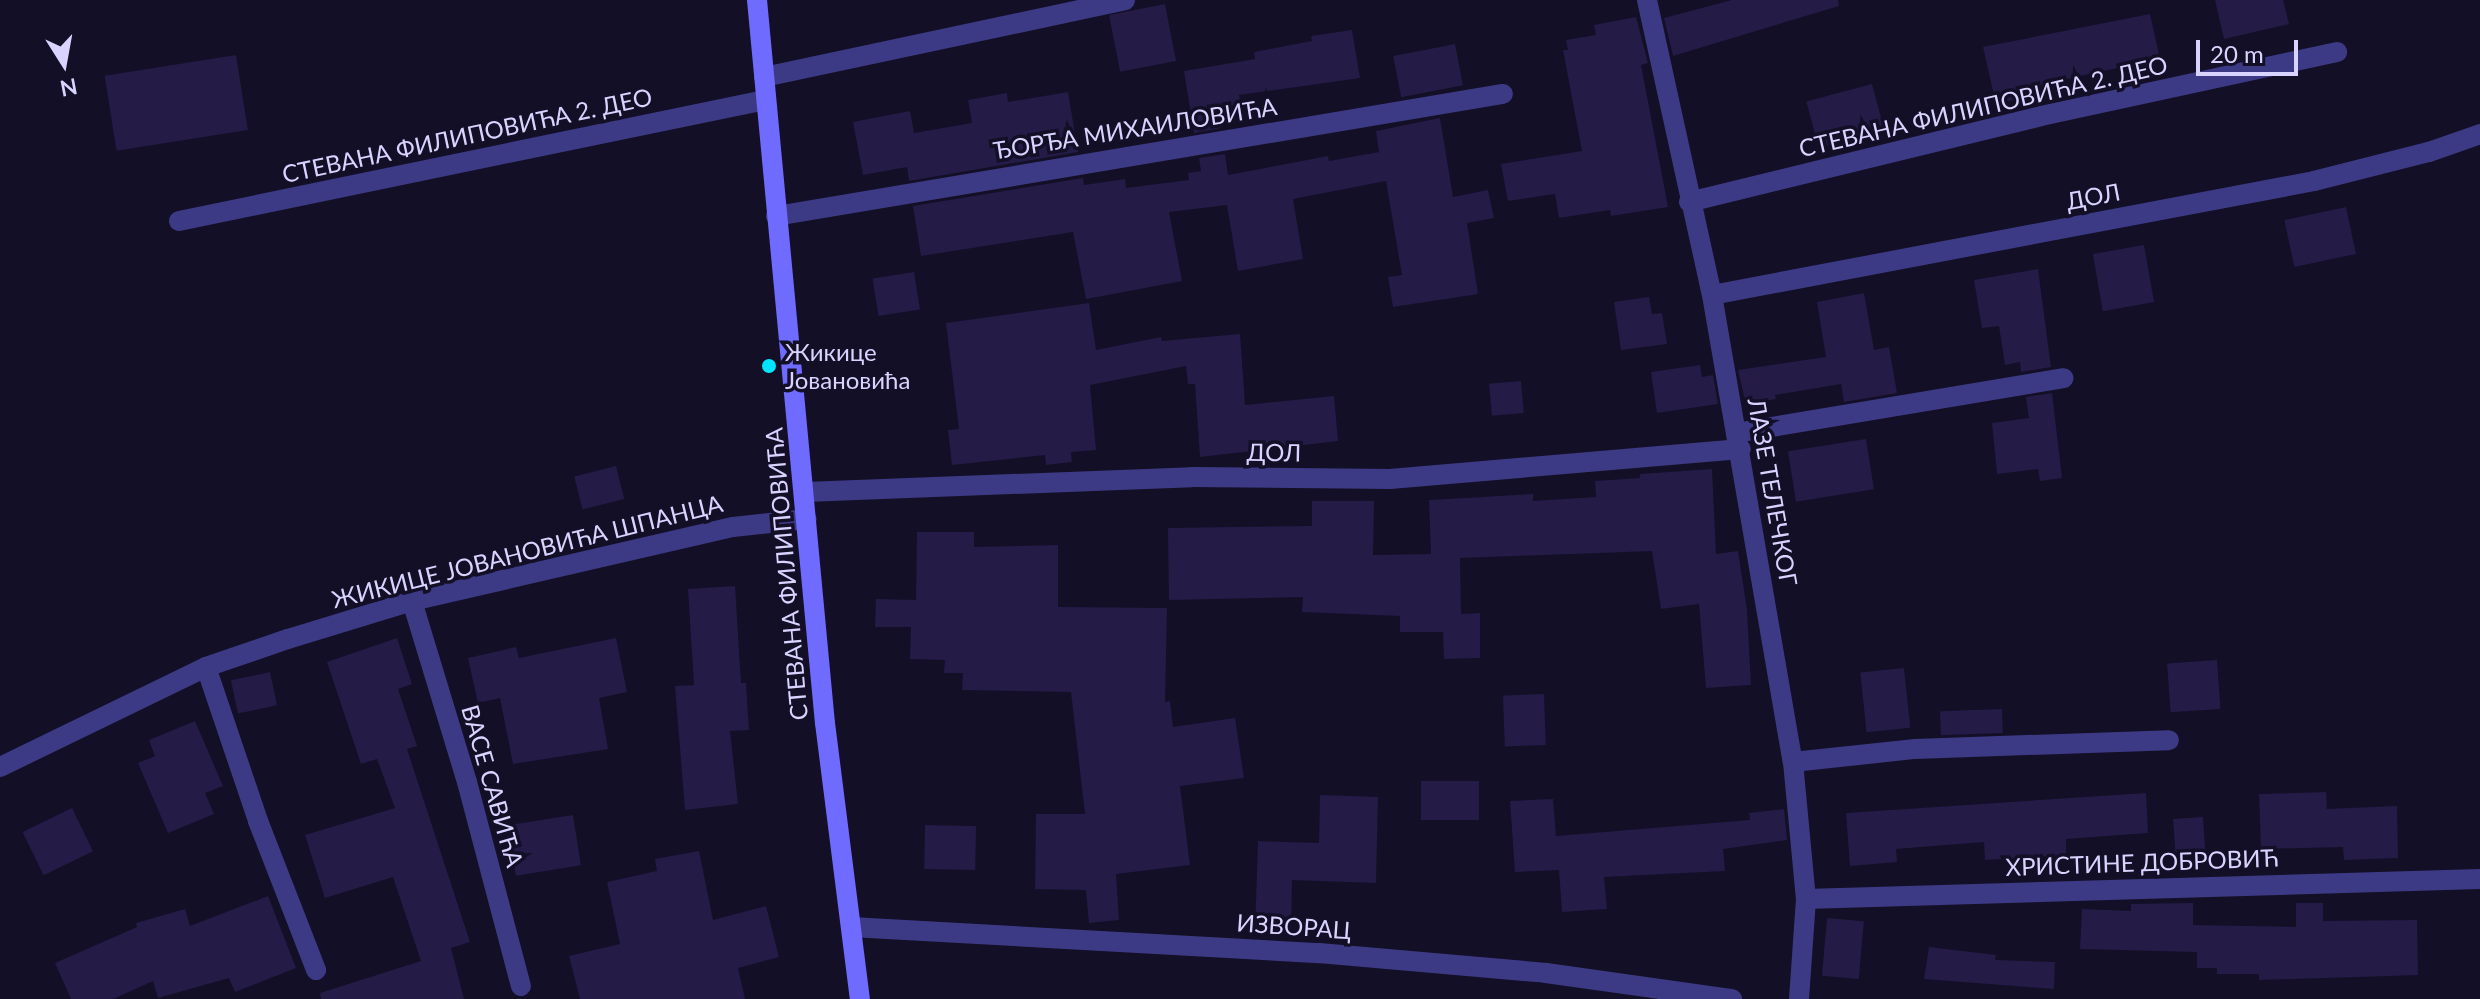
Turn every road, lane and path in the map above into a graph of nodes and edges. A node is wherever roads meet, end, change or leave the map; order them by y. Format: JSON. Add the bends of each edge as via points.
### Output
{"nodes":[{"id":1,"x":757,"y":0,"type":"edge"},
{"id":2,"x":1125,"y":0,"type":"edge"},
{"id":3,"x":1647,"y":0,"type":"edge"},
{"id":4,"x":2337,"y":52,"type":"dead end"},
{"id":5,"x":764,"y":77,"type":"junction"},
{"id":6,"x":1503,"y":94,"type":"dead end"},
{"id":7,"x":765,"y":100,"type":"junction"},
{"id":8,"x":2480,"y":134,"type":"edge"},
{"id":9,"x":1689,"y":202,"type":"junction"},
{"id":10,"x":776,"y":216,"type":"junction"},
{"id":11,"x":179,"y":221,"type":"dead end"},
{"id":12,"x":1712,"y":295,"type":"junction"},
{"id":13,"x":2063,"y":378,"type":"dead end"},
{"id":14,"x":1738,"y":441,"type":"junction"},
{"id":15,"x":805,"y":492,"type":"junction"},
{"id":16,"x":807,"y":519,"type":"junction"},
{"id":17,"x":412,"y":601,"type":"junction"},
{"id":18,"x":206,"y":667,"type":"junction"},
{"id":19,"x":2169,"y":740,"type":"dead end"},
{"id":20,"x":1793,"y":762,"type":"junction"},
{"id":21,"x":0,"y":767,"type":"edge"},
{"id":22,"x":2480,"y":879,"type":"edge"},
{"id":23,"x":1806,"y":899,"type":"junction"},
{"id":24,"x":851,"y":927,"type":"junction"},
{"id":25,"x":316,"y":970,"type":"dead end"},
{"id":26,"x":521,"y":986,"type":"dead end"},
{"id":27,"x":860,"y":999,"type":"edge"},
{"id":28,"x":1732,"y":999,"type":"edge"},
{"id":29,"x":1799,"y":999,"type":"edge"}],
"edges":[{"from":1,"to":5,"type":"main road","name":"СТЕВАНА ФИЛИПОВИЋА"},
{"from":2,"to":5,"type":"street"},
{"from":3,"to":9,"type":"street","name":"ЛАЗЕ ТЕЛЕЧКОГ"},
{"from":4,"to":9,"type":"street","name":"СТЕВАНА ФИЛИПОВИЋА 2. ДЕО","via":[[2041,116]]},
{"from":5,"to":7,"type":"main road","name":"СТЕВАНА ФИЛИПОВИЋА"},
{"from":6,"to":10,"type":"street","name":"ЂОРЂА МИХАИЛОВИЋА"},
{"from":7,"to":10,"type":"main road","name":"СТЕВАНА ФИЛИПОВИЋА"},
{"from":7,"to":11,"type":"street","name":"СТЕВАНА ФИЛИПОВИЋА 2. ДЕО"},
{"from":8,"to":12,"type":"street","name":"ДОЛ","via":[[2314,181]]},
{"from":9,"to":12,"type":"street","name":"ЛАЗЕ ТЕЛЕЧКОГ"},
{"from":10,"to":15,"type":"main road","name":"СТЕВАНА ФИЛИПОВИЋА"},
{"from":12,"to":14,"type":"street","name":"ЛАЗЕ ТЕЛЕЧКОГ"},
{"from":13,"to":14,"type":"street","name":"ДОЛ"},
{"from":14,"to":15,"type":"street","name":"ДОЛ","via":[[1390,479],[1192,477]]},
{"from":14,"to":20,"type":"street","name":"ЛАЗЕ ТЕЛЕЧКОГ"},
{"from":15,"to":16,"type":"main road","name":"СТЕВАНА ФИЛИПОВИЋА"},
{"from":16,"to":17,"type":"street","name":"ЖИКИЦЕ ЈОВАНОВИЋА ШПАНЦА","via":[[733,527]]},
{"from":16,"to":24,"type":"main road","name":"СТЕВАНА ФИЛИПОВИЋА"},
{"from":17,"to":18,"type":"street","name":"ЖИКИЦЕ ЈОВАНОВИЋА ШПАНЦА"},
{"from":17,"to":26,"type":"street","name":"ВАСЕ САВИЋА"},
{"from":18,"to":21,"type":"street","name":"ЖИКИЦЕ ЈОВАНОВИЋА ШПАНЦА"},
{"from":18,"to":25,"type":"street"},
{"from":19,"to":20,"type":"street","via":[[1915,749]]},
{"from":20,"to":23,"type":"street","name":"ЛАЗЕ ТЕЛЕЧКОГ"},
{"from":22,"to":23,"type":"street","name":"ХРИСТИНЕ ДОБРОВИЋ"},
{"from":23,"to":29,"type":"street","name":"ЛАЗЕ ТЕЛЕЧКОГ"},
{"from":24,"to":27,"type":"main road","name":"СТЕВАНА ФИЛИПОВИЋА"},
{"from":24,"to":28,"type":"street","name":"ИЗВОРАЦ","via":[[1319,953],[1546,973]]}]}
